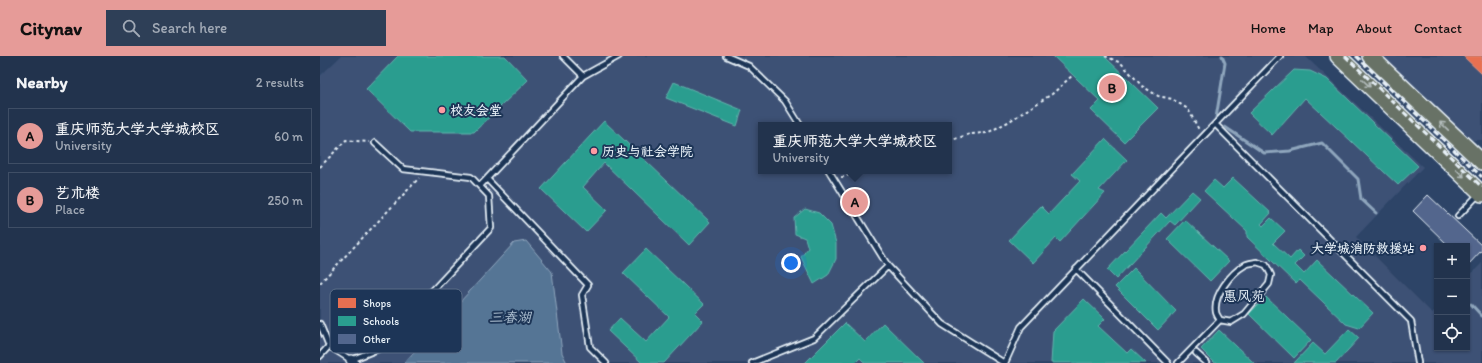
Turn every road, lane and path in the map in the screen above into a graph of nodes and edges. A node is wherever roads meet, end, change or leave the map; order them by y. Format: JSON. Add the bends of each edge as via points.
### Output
{"nodes":[{"id":1,"x":563,"y":56,"type":"edge"},
{"id":2,"x":619,"y":56,"type":"edge"},
{"id":3,"x":726,"y":56,"type":"edge"},
{"id":4,"x":1105,"y":56,"type":"edge"},
{"id":5,"x":1280,"y":56,"type":"edge"},
{"id":6,"x":1338,"y":56,"type":"edge"},
{"id":7,"x":1370,"y":56,"type":"edge"},
{"id":8,"x":1073,"y":75,"type":"dead end"},
{"id":9,"x":583,"y":76,"type":"junction"},
{"id":10,"x":798,"y":122,"type":"edge"},
{"id":11,"x":1216,"y":125,"type":"junction"},
{"id":12,"x":1202,"y":139,"type":"junction"},
{"id":13,"x":952,"y":140,"type":"edge"},
{"id":14,"x":375,"y":143,"type":"joint"},
{"id":15,"x":1482,"y":162,"type":"edge"},
{"id":16,"x":320,"y":168,"type":"edge"},
{"id":17,"x":425,"y":171,"type":"junction"},
{"id":18,"x":831,"y":174,"type":"edge"},
{"id":19,"x":836,"y":174,"type":"edge"},
{"id":20,"x":852,"y":174,"type":"edge"},
{"id":21,"x":487,"y":179,"type":"junction"},
{"id":22,"x":480,"y":186,"type":"junction"},
{"id":23,"x":1481,"y":194,"type":"edge"},
{"id":24,"x":1458,"y":216,"type":"dead end"},
{"id":25,"x":888,"y":266,"type":"junction"},
{"id":26,"x":1076,"y":269,"type":"junction"},
{"id":27,"x":320,"y":283,"type":"edge"},
{"id":28,"x":434,"y":289,"type":"edge"},
{"id":29,"x":1220,"y":320,"type":"junction"},
{"id":30,"x":320,"y":324,"type":"edge"},
{"id":31,"x":329,"y":346,"type":"joint"},
{"id":32,"x":339,"y":353,"type":"edge"},
{"id":33,"x":370,"y":353,"type":"edge"},
{"id":34,"x":1196,"y":353,"type":"dead end"},
{"id":35,"x":320,"y":356,"type":"edge"},
{"id":36,"x":352,"y":362,"type":"edge"},
{"id":37,"x":606,"y":363,"type":"edge"},
{"id":38,"x":752,"y":363,"type":"edge"},
{"id":39,"x":1004,"y":363,"type":"edge"},
{"id":40,"x":1168,"y":363,"type":"edge"},
{"id":41,"x":1178,"y":363,"type":"edge"},
{"id":42,"x":1207,"y":363,"type":"edge"},
{"id":43,"x":1418,"y":363,"type":"edge"}],
"edges":[{"from":1,"to":9,"type":"lane"},
{"from":2,"to":9,"type":"lane"},
{"from":3,"to":10,"type":"lane","via":[[749,66],[785,101]]},
{"from":4,"to":12,"type":"path","via":[[1121,63],[1142,86],[1188,109]]},
{"from":5,"to":11,"type":"lane"},
{"from":6,"to":23,"type":"main road","one_way":true},
{"from":15,"to":7,"type":"main road","one_way":true},
{"from":8,"to":13,"type":"path","via":[[1052,94],[988,133],[970,134]]},
{"from":9,"to":21,"type":"lane"},
{"from":11,"to":12,"type":"lane"},
{"from":11,"to":43,"type":"lane","via":[[1411,320]]},
{"from":12,"to":26,"type":"lane"},
{"from":14,"to":16,"type":"path","via":[[346,140]]},
{"from":14,"to":17,"type":"lane","via":[[403,169]]},
{"from":17,"to":22,"type":"lane","via":[[471,177]]},
{"from":17,"to":27,"type":"path"},
{"from":18,"to":25,"type":"lane"},
{"from":19,"to":20,"type":"path","via":[[843,177]]},
{"from":21,"to":22,"type":"lane"},
{"from":21,"to":37,"type":"lane","via":[[588,285],[582,295],[590,347]]},
{"from":22,"to":28,"type":"lane","via":[[490,196],[491,228]]},
{"from":23,"to":24,"type":"lane"},
{"from":25,"to":38,"type":"lane","via":[[814,338]]},
{"from":25,"to":39,"type":"lane","via":[[942,324]]},
{"from":26,"to":39,"type":"lane","via":[[1021,327]]},
{"from":26,"to":40,"type":"lane"},
{"from":29,"to":29,"type":"lane","via":[[1231,322],[1244,314],[1269,284],[1271,275],[1266,265],[1257,262],[1245,265],[1230,278],[1220,291],[1217,302],[1216,312]]},
{"from":29,"to":41,"type":"lane"},
{"from":30,"to":31,"type":"lane"},
{"from":31,"to":35,"type":"lane"},
{"from":32,"to":36,"type":"lane"},
{"from":33,"to":36,"type":"lane"},
{"from":34,"to":42,"type":"lane"}]}
